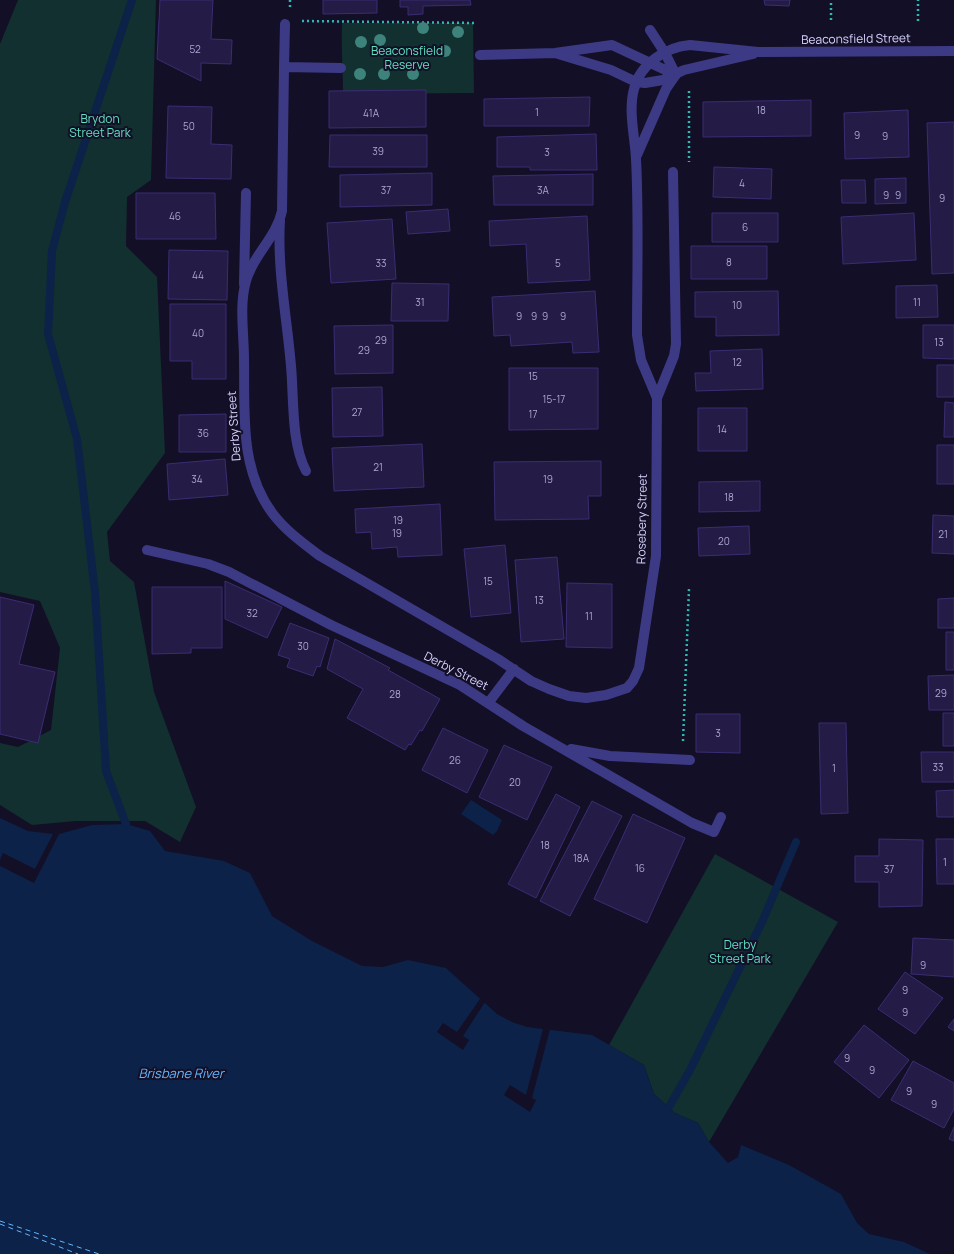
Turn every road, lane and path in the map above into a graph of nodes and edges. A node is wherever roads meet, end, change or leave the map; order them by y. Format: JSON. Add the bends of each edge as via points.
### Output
{"nodes":[{"id":1,"x":831,"y":0,"type":"edge"},
{"id":2,"x":918,"y":0,"type":"edge"},
{"id":3,"x":831,"y":20,"type":"dead end"},
{"id":4,"x":918,"y":21,"type":"dead end"},
{"id":5,"x":330,"y":22,"type":"dead end"},
{"id":6,"x":476,"y":23,"type":"dead end"},
{"id":7,"x":285,"y":24,"type":"dead end"},
{"id":8,"x":650,"y":30,"type":"dead end"},
{"id":9,"x":954,"y":51,"type":"edge"},
{"id":10,"x":758,"y":52,"type":"junction"},
{"id":11,"x":555,"y":53,"type":"junction"},
{"id":12,"x":665,"y":53,"type":"junction"},
{"id":13,"x":480,"y":55,"type":"dead end"},
{"id":14,"x":651,"y":62,"type":"junction"},
{"id":15,"x":284,"y":67,"type":"junction"},
{"id":16,"x":342,"y":68,"type":"dead end"},
{"id":17,"x":676,"y":75,"type":"junction"},
{"id":18,"x":636,"y":82,"type":"junction"},
{"id":19,"x":689,"y":88,"type":"dead end"},
{"id":20,"x":636,"y":159,"type":"junction"},
{"id":21,"x":689,"y":166,"type":"dead end"},
{"id":22,"x":673,"y":172,"type":"dead end"},
{"id":23,"x":246,"y":194,"type":"dead end"},
{"id":24,"x":280,"y":220,"type":"junction"},
{"id":25,"x":244,"y":290,"type":"junction"},
{"id":26,"x":657,"y":398,"type":"junction"},
{"id":27,"x":306,"y":471,"type":"dead end"},
{"id":28,"x":147,"y":550,"type":"dead end"},
{"id":29,"x":689,"y":590,"type":"dead end"},
{"id":30,"x":514,"y":669,"type":"junction"},
{"id":31,"x":630,"y":685,"type":"joint"},
{"id":32,"x":489,"y":702,"type":"junction"},
{"id":33,"x":563,"y":748,"type":"junction"},
{"id":34,"x":686,"y":759,"type":"joint"},
{"id":35,"x":722,"y":817,"type":"dead end"}],
"edges":[{"from":1,"to":3,"type":"path"},
{"from":2,"to":4,"type":"path"},
{"from":5,"to":6,"type":"path"},
{"from":7,"to":15,"type":"street","name":"Derby Street"},
{"from":8,"to":12,"type":"street"},
{"from":9,"to":10,"type":"street","name":"Beaconsfield Street"},
{"from":10,"to":12,"type":"street","name":"Beaconsfield Street","via":[[690,45],[680,46]]},
{"from":10,"to":17,"type":"street","name":"Beaconsfield Street","via":[[684,70]]},
{"from":11,"to":13,"type":"street","name":"Beaconsfield Street"},
{"from":11,"to":14,"type":"street","name":"Beaconsfield Street","via":[[612,46]]},
{"from":11,"to":18,"type":"street","name":"Beaconsfield Street","via":[[616,72]]},
{"from":12,"to":14,"type":"street","name":"Beaconsfield Street"},
{"from":12,"to":17,"type":"street"},
{"from":14,"to":17,"type":"street","name":"Beaconsfield Street"},
{"from":14,"to":18,"type":"street","name":"Beaconsfield Street"},
{"from":15,"to":16,"type":"street"},
{"from":15,"to":24,"type":"street","name":"Derby Street"},
{"from":17,"to":18,"type":"street","name":"Beaconsfield Street","via":[[658,81]]},
{"from":17,"to":20,"type":"street","name":"Rosebery Street","via":[[666,88]]},
{"from":18,"to":20,"type":"street","name":"Rosebery Street","via":[[632,105]]},
{"from":19,"to":21,"type":"path"},
{"from":20,"to":26,"type":"street","name":"Rosebery Street","via":[[637,342],[641,360]]},
{"from":22,"to":26,"type":"street","name":"Rosebery Street","via":[[676,344],[674,356]]},
{"from":23,"to":25,"type":"street"},
{"from":24,"to":25,"type":"street","name":"Derby Street","via":[[273,236],[252,264]]},
{"from":24,"to":27,"type":"street","name":"Derby Street","via":[[281,275],[296,429],[300,456]]},
{"from":25,"to":30,"type":"street","name":"Derby Street","via":[[247,446],[255,480],[274,515],[291,533],[320,556]]},
{"from":26,"to":31,"type":"street","name":"Rosebery Street","via":[[656,560],[639,668]]},
{"from":28,"to":32,"type":"street","name":"Derby Street","via":[[208,564],[229,572],[331,625],[460,685]]},
{"from":29,"to":34,"type":"path"},
{"from":30,"to":31,"type":"street","name":"Derby Street","via":[[540,685],[580,698],[612,694]]},
{"from":30,"to":32,"type":"street","name":"Derby Street"},
{"from":32,"to":33,"type":"street","name":"Derby Street","via":[[523,726]]},
{"from":33,"to":34,"type":"street","name":"Derby Street","via":[[610,756]]},
{"from":33,"to":35,"type":"street","name":"Derby Street","via":[[692,823],[714,832]]}]}
